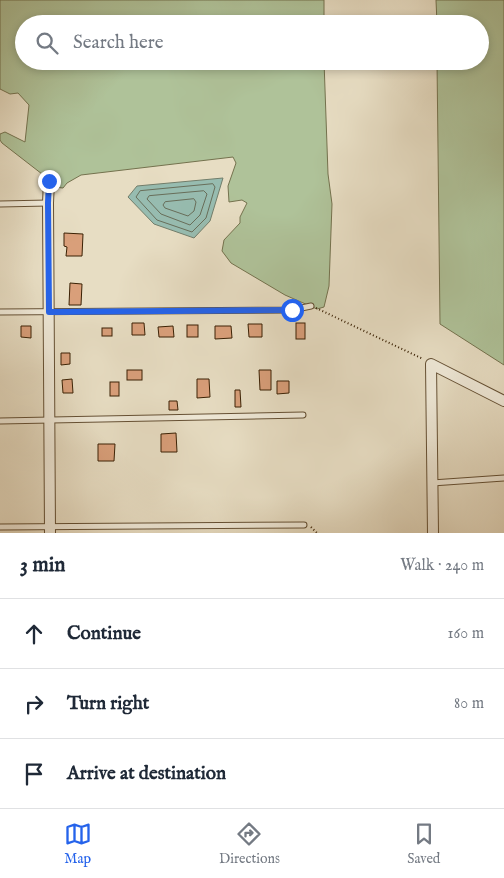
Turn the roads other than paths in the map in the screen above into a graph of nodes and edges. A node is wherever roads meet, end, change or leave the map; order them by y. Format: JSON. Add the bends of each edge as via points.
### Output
{"nodes":[{"id":1,"x":49,"y":181,"type":"dead end"},
{"id":2,"x":48,"y":203,"type":"junction"},
{"id":3,"x":0,"y":204,"type":"edge"},
{"id":4,"x":311,"y":306,"type":"road end"},
{"id":5,"x":0,"y":312,"type":"edge"},
{"id":6,"x":49,"y":312,"type":"junction"},
{"id":7,"x":504,"y":401,"type":"edge"},
{"id":8,"x":303,"y":415,"type":"dead end"},
{"id":9,"x":50,"y":420,"type":"junction"},
{"id":10,"x":0,"y":421,"type":"edge"},
{"id":11,"x":504,"y":478,"type":"edge"},
{"id":12,"x":431,"y":484,"type":"junction"},
{"id":13,"x":304,"y":525,"type":"dead end"},
{"id":14,"x":0,"y":527,"type":"edge"},
{"id":15,"x":50,"y":530,"type":"edge"},
{"id":16,"x":432,"y":533,"type":"edge"}],
"edges":[{"from":1,"to":2,"type":"street"},
{"from":2,"to":3,"type":"lane"},
{"from":2,"to":6,"type":"street"},
{"from":4,"to":6,"type":"lane","via":[[292,310]]},
{"from":5,"to":6,"type":"lane"},
{"from":6,"to":9,"type":"street"},
{"from":7,"to":12,"type":"street","via":[[432,364]]},
{"from":8,"to":9,"type":"lane"},
{"from":9,"to":10,"type":"lane"},
{"from":9,"to":15,"type":"street"},
{"from":11,"to":12,"type":"lane"},
{"from":12,"to":16,"type":"street"},
{"from":13,"to":15,"type":"lane"},
{"from":14,"to":15,"type":"lane"}]}
